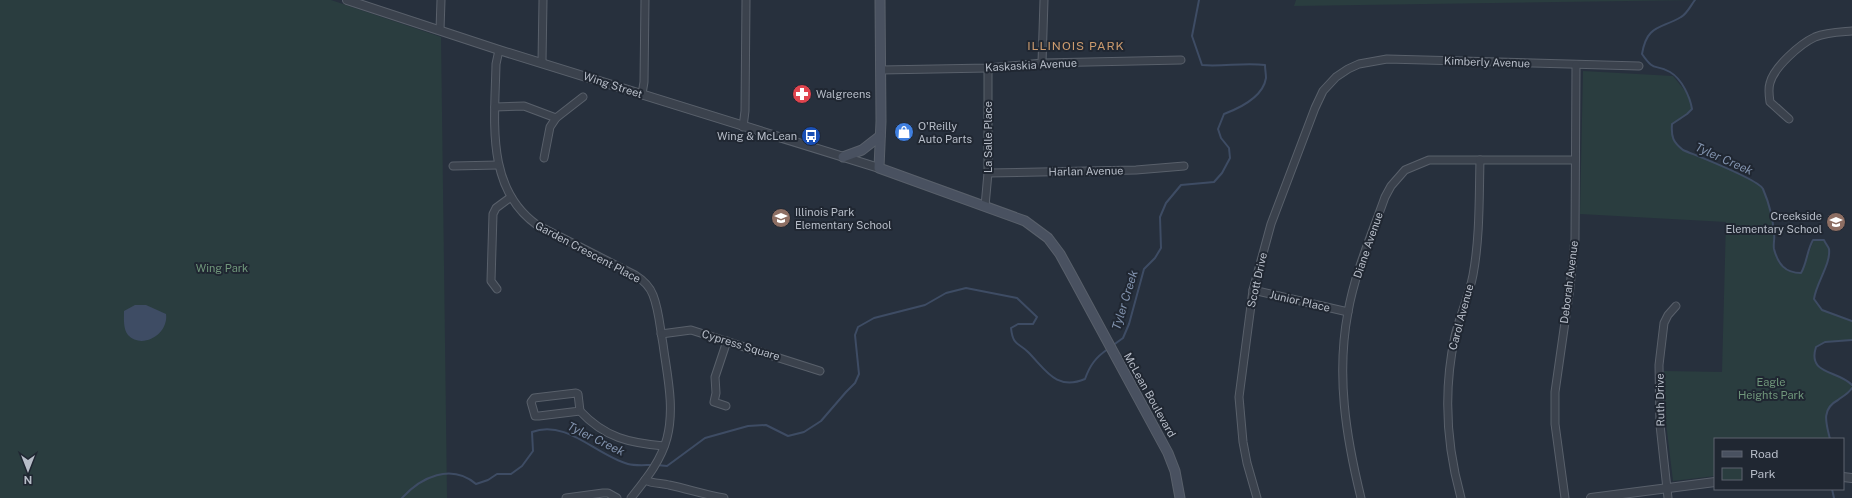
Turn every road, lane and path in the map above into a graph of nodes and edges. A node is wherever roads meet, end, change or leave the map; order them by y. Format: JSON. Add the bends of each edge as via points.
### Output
{"nodes":[{"id":1,"x":347,"y":0,"type":"edge"},
{"id":2,"x":441,"y":0,"type":"edge"},
{"id":3,"x":543,"y":0,"type":"edge"},
{"id":4,"x":645,"y":0,"type":"edge"},
{"id":5,"x":746,"y":0,"type":"edge"},
{"id":6,"x":880,"y":0,"type":"edge"},
{"id":7,"x":1044,"y":0,"type":"edge"},
{"id":8,"x":369,"y":4,"type":"edge"},
{"id":9,"x":440,"y":30,"type":"junction"},
{"id":10,"x":1852,"y":31,"type":"edge"},
{"id":11,"x":499,"y":50,"type":"junction"},
{"id":12,"x":1181,"y":60,"type":"dead end"},
{"id":13,"x":542,"y":62,"type":"junction"},
{"id":14,"x":1042,"y":63,"type":"junction"},
{"id":15,"x":1576,"y":65,"type":"junction"},
{"id":16,"x":1639,"y":66,"type":"dead end"},
{"id":17,"x":988,"y":68,"type":"junction"},
{"id":18,"x":881,"y":70,"type":"junction"},
{"id":19,"x":1338,"y":75,"type":"joint"},
{"id":20,"x":642,"y":94,"type":"junction"},
{"id":21,"x":583,"y":97,"type":"dead end"},
{"id":22,"x":495,"y":108,"type":"junction"},
{"id":23,"x":556,"y":118,"type":"junction"},
{"id":24,"x":1790,"y":118,"type":"dead end"},
{"id":25,"x":743,"y":127,"type":"junction"},
{"id":26,"x":880,"y":136,"type":"junction"},
{"id":27,"x":843,"y":157,"type":"junction"},
{"id":28,"x":544,"y":158,"type":"dead end"},
{"id":29,"x":1480,"y":160,"type":"junction"},
{"id":30,"x":1575,"y":160,"type":"junction"},
{"id":31,"x":498,"y":165,"type":"junction"},
{"id":32,"x":453,"y":166,"type":"dead end"},
{"id":33,"x":1184,"y":166,"type":"dead end"},
{"id":34,"x":879,"y":168,"type":"junction"},
{"id":35,"x":988,"y":173,"type":"junction"},
{"id":36,"x":511,"y":197,"type":"junction"},
{"id":37,"x":985,"y":206,"type":"junction"},
{"id":38,"x":497,"y":289,"type":"dead end"},
{"id":39,"x":1253,"y":290,"type":"junction"},
{"id":40,"x":1676,"y":306,"type":"dead end"},
{"id":41,"x":1348,"y":312,"type":"junction"},
{"id":42,"x":661,"y":334,"type":"junction"},
{"id":43,"x":727,"y":341,"type":"junction"},
{"id":44,"x":820,"y":371,"type":"dead end"},
{"id":45,"x":726,"y":406,"type":"dead end"},
{"id":46,"x":580,"y":411,"type":"junction"},
{"id":47,"x":664,"y":446,"type":"junction"},
{"id":48,"x":647,"y":478,"type":"junction"},
{"id":49,"x":1714,"y":482,"type":"edge"},
{"id":50,"x":1667,"y":487,"type":"junction"},
{"id":51,"x":566,"y":498,"type":"edge"},
{"id":52,"x":617,"y":498,"type":"edge"},
{"id":53,"x":631,"y":498,"type":"edge"},
{"id":54,"x":724,"y":498,"type":"edge"},
{"id":55,"x":1180,"y":498,"type":"edge"},
{"id":56,"x":1257,"y":498,"type":"edge"},
{"id":57,"x":1361,"y":498,"type":"edge"},
{"id":58,"x":1461,"y":498,"type":"edge"},
{"id":59,"x":1565,"y":498,"type":"edge"},
{"id":60,"x":1591,"y":498,"type":"edge"},
{"id":61,"x":1668,"y":498,"type":"edge"}],
"edges":[{"from":1,"to":8,"type":"street","name":"Wing Street"},
{"from":2,"to":9,"type":"street"},
{"from":3,"to":13,"type":"street"},
{"from":4,"to":20,"type":"street"},
{"from":5,"to":25,"type":"street"},
{"from":6,"to":18,"type":"main road"},
{"from":7,"to":14,"type":"street"},
{"from":8,"to":9,"type":"street","name":"Wing Street"},
{"from":9,"to":11,"type":"street","name":"Wing Street"},
{"from":10,"to":24,"type":"street","via":[[1816,37],[1805,43],[1777,68],[1770,84],[1770,102]]},
{"from":11,"to":13,"type":"street","name":"Wing Street"},
{"from":11,"to":22,"type":"street","name":"Garden Crescent Place","via":[[496,64]]},
{"from":12,"to":14,"type":"street","name":"Kaskaskia Avenue"},
{"from":13,"to":20,"type":"street","name":"Wing Street"},
{"from":14,"to":17,"type":"street","name":"Kaskaskia Avenue"},
{"from":15,"to":16,"type":"street","name":"Kimberly Avenue"},
{"from":15,"to":19,"type":"street","name":"Kimberly Avenue","via":[[1387,59],[1359,64]]},
{"from":15,"to":30,"type":"street","name":"Deborah Avenue"},
{"from":17,"to":18,"type":"street","name":"Kaskaskia Avenue"},
{"from":17,"to":35,"type":"street","name":"La Salle Place"},
{"from":18,"to":26,"type":"main road"},
{"from":19,"to":39,"type":"street","name":"Scott Drive","via":[[1323,91],[1315,108],[1271,224]]},
{"from":20,"to":25,"type":"street","name":"Wing Street"},
{"from":21,"to":23,"type":"street"},
{"from":22,"to":23,"type":"street","via":[[524,106]]},
{"from":22,"to":31,"type":"street","name":"Garden Crescent Place"},
{"from":23,"to":28,"type":"street","via":[[550,127]]},
{"from":25,"to":27,"type":"street","name":"Wing Street"},
{"from":26,"to":27,"type":"main road","via":[[862,150]]},
{"from":26,"to":34,"type":"main road"},
{"from":27,"to":34,"type":"street","name":"Wing Street"},
{"from":29,"to":30,"type":"street","name":"Diane Avenue"},
{"from":29,"to":41,"type":"street","name":"Diane Avenue","via":[[1429,160],[1414,165],[1398,178],[1385,197],[1362,261]]},
{"from":29,"to":58,"type":"street","name":"Carol Avenue","via":[[1476,254],[1456,334],[1448,379],[1449,442]]},
{"from":30,"to":59,"type":"street","name":"Deborah Avenue","via":[[1573,264],[1555,392],[1555,424]]},
{"from":31,"to":32,"type":"street"},
{"from":31,"to":36,"type":"street","name":"Garden Crescent Place"},
{"from":33,"to":35,"type":"street","name":"Harlan Avenue","via":[[1136,170]]},
{"from":34,"to":37,"type":"main road","name":"McLean Boulevard"},
{"from":35,"to":37,"type":"street","name":"La Salle Place"},
{"from":36,"to":38,"type":"street","via":[[496,208],[492,218],[491,281]]},
{"from":36,"to":42,"type":"street","name":"Garden Crescent Place","via":[[537,225],[642,279],[654,296]]},
{"from":37,"to":55,"type":"main road","name":"McLean Boulevard","via":[[1025,221],[1048,238],[1068,267],[1168,453],[1175,471]]},
{"from":39,"to":41,"type":"street","name":"Junior Place"},
{"from":39,"to":56,"type":"street","name":"Scott Drive","via":[[1240,383],[1239,409],[1247,463]]},
{"from":40,"to":50,"type":"street","name":"Ruth Drive","via":[[1664,323],[1659,365],[1660,425]]},
{"from":41,"to":57,"type":"street","name":"Diane Avenue","via":[[1343,396],[1350,454]]},
{"from":42,"to":43,"type":"street","name":"Cypress Square","via":[[691,330]]},
{"from":42,"to":47,"type":"street","name":"Garden Crescent Place","via":[[671,406],[669,431]]},
{"from":43,"to":44,"type":"street","name":"Cypress Square"},
{"from":43,"to":45,"type":"street","via":[[715,377],[714,402]]},
{"from":46,"to":46,"type":"street","via":[[576,393],[534,398],[531,402],[535,416]]},
{"from":46,"to":47,"type":"street","via":[[596,427],[616,437]]},
{"from":47,"to":48,"type":"street","name":"Garden Crescent Place"},
{"from":48,"to":53,"type":"street","name":"Garden Crescent Place"},
{"from":48,"to":54,"type":"street","via":[[654,483]]},
{"from":49,"to":50,"type":"street"},
{"from":50,"to":60,"type":"street"},
{"from":50,"to":61,"type":"street","name":"Ruth Drive"},
{"from":51,"to":52,"type":"street","via":[[608,493]]}]}
